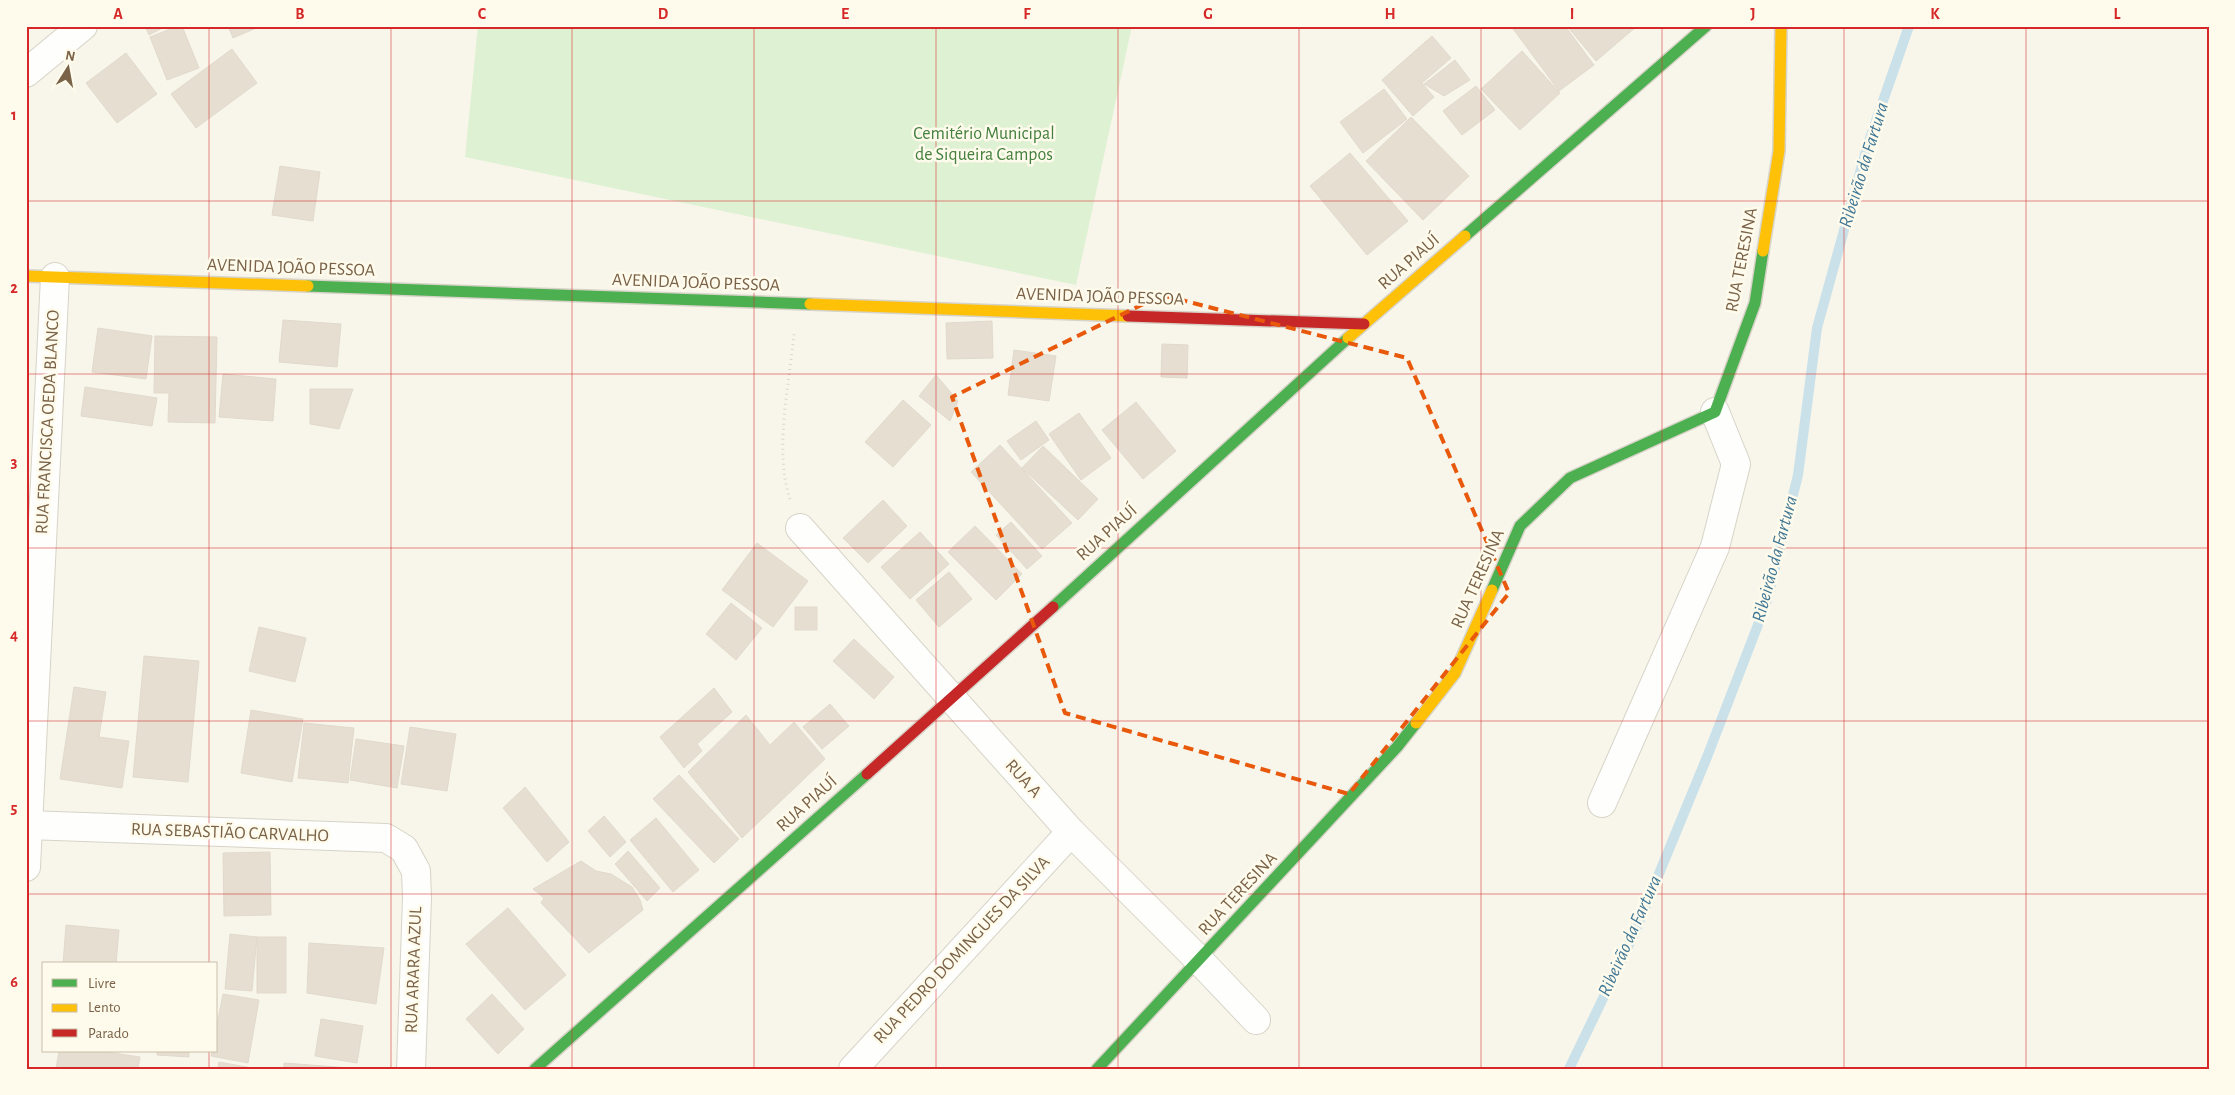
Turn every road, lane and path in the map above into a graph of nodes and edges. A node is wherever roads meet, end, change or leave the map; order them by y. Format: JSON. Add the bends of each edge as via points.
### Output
{"nodes":[{"id":1,"x":83,"y":26,"type":"edge"},
{"id":2,"x":1706,"y":26,"type":"edge"},
{"id":3,"x":1781,"y":26,"type":"edge"},
{"id":4,"x":26,"y":73,"type":"edge"},
{"id":5,"x":26,"y":276,"type":"edge"},
{"id":6,"x":55,"y":277,"type":"junction"},
{"id":7,"x":796,"y":304,"type":"junction"},
{"id":8,"x":1364,"y":324,"type":"junction"},
{"id":9,"x":1716,"y":412,"type":"junction"},
{"id":10,"x":800,"y":528,"type":"joint"},
{"id":11,"x":952,"y":698,"type":"junction"},
{"id":12,"x":1602,"y":803,"type":"dead end"},
{"id":13,"x":28,"y":825,"type":"junction"},
{"id":14,"x":1071,"y":832,"type":"junction"},
{"id":15,"x":26,"y":867,"type":"edge"},
{"id":16,"x":416,"y":871,"type":"joint"},
{"id":17,"x":1200,"y":961,"type":"junction"},
{"id":18,"x":1256,"y":1020,"type":"dead end"},
{"id":19,"x":411,"y":1069,"type":"edge"},
{"id":20,"x":535,"y":1069,"type":"edge"},
{"id":21,"x":853,"y":1069,"type":"edge"},
{"id":22,"x":1098,"y":1069,"type":"edge"}],
"edges":[{"from":1,"to":4,"type":"street"},
{"from":2,"to":8,"type":"street","name":"RUA PIAUÍ"},
{"from":3,"to":9,"type":"street","name":"RUA TERESINA","via":[[1779,151],[1755,303]]},
{"from":5,"to":6,"type":"street","name":"AVENIDA JOÃO PESSOA"},
{"from":6,"to":7,"type":"street","name":"AVENIDA JOÃO PESSOA"},
{"from":6,"to":13,"type":"street","name":"RUA FRANCISCA OEDA BLANCO"},
{"from":7,"to":8,"type":"street","name":"AVENIDA JOÃO PESSOA"},
{"from":7,"to":10,"type":"path","via":[[783,442],[785,484]]},
{"from":8,"to":11,"type":"street","name":"RUA PIAUÍ"},
{"from":9,"to":12,"type":"street","via":[[1736,464],[1715,547]]},
{"from":9,"to":17,"type":"street","name":"RUA TERESINA","via":[[1570,478],[1520,526],[1455,674],[1398,747]]},
{"from":10,"to":11,"type":"street","name":"RUA A"},
{"from":11,"to":14,"type":"street","name":"RUA A"},
{"from":11,"to":20,"type":"street","name":"RUA PIAUÍ"},
{"from":13,"to":15,"type":"street","name":"RUA FRANCISCA OEDA BLANCO"},
{"from":13,"to":16,"type":"street","name":"RUA SEBASTIÃO CARVALHO","via":[[386,838],[404,848]]},
{"from":14,"to":17,"type":"street","name":"RUA A"},
{"from":14,"to":21,"type":"street","name":"RUA PEDRO DOMINGUES DA SILVA"},
{"from":16,"to":19,"type":"street","name":"RUA ARARA AZUL"},
{"from":17,"to":18,"type":"street","name":"RUA A"},
{"from":17,"to":22,"type":"street","name":"RUA TERESINA"}]}
